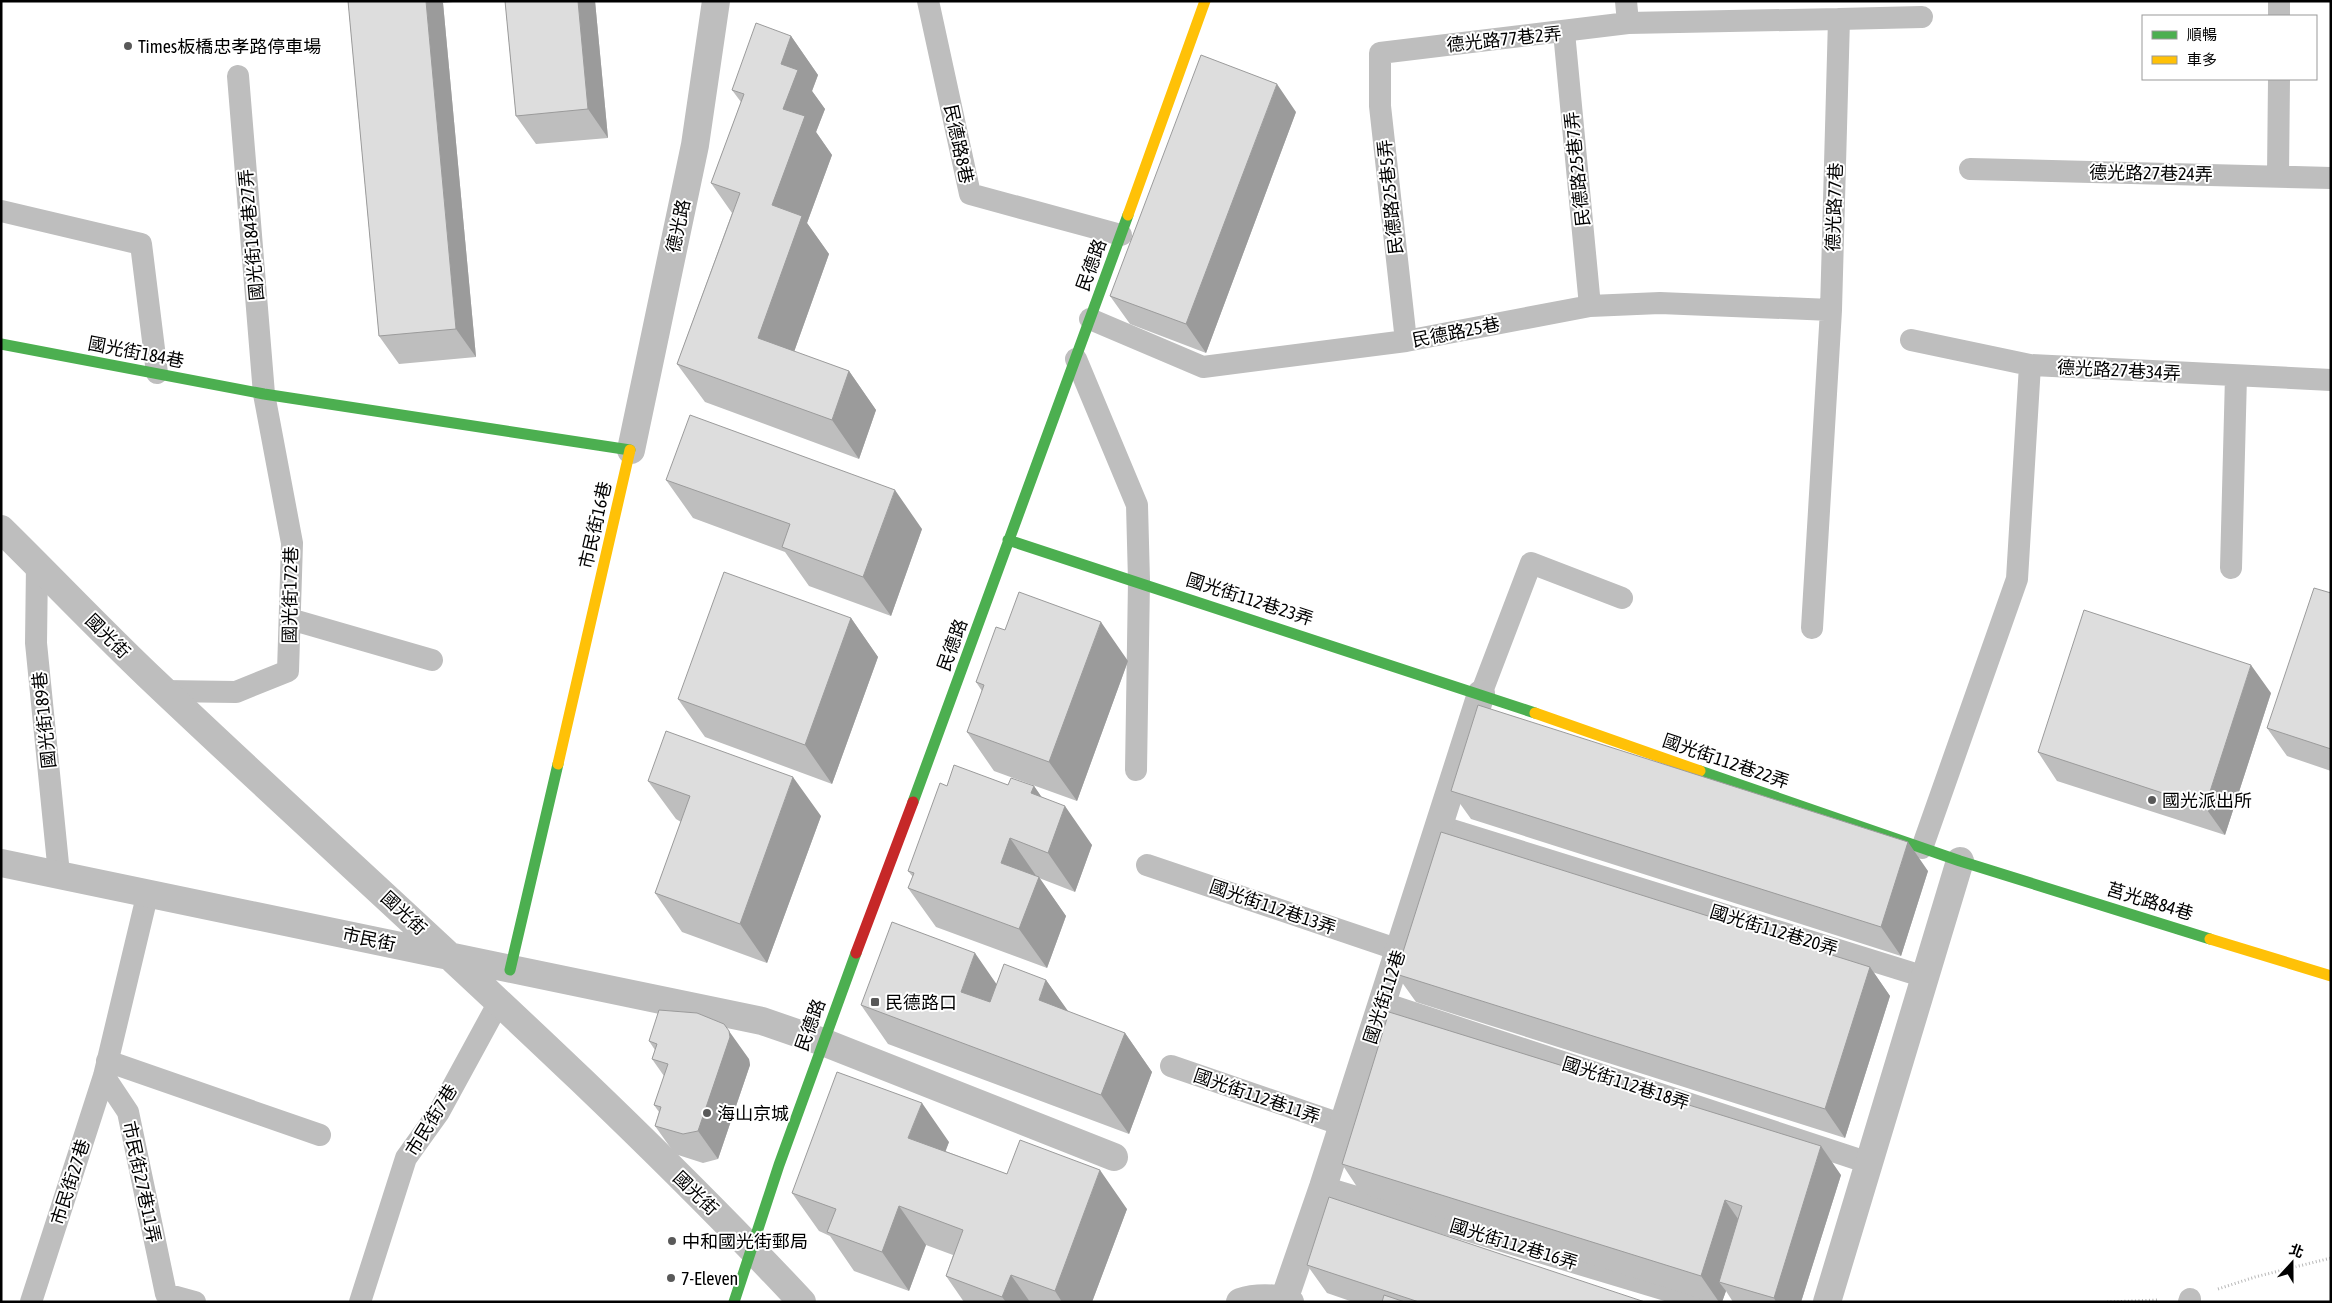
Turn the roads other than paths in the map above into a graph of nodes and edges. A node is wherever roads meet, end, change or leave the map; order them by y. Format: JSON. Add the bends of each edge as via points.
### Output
{"nodes":[{"id":1,"x":716,"y":1,"type":"edge"},
{"id":2,"x":928,"y":1,"type":"edge"},
{"id":3,"x":1205,"y":1,"type":"edge"},
{"id":4,"x":1626,"y":1,"type":"edge"},
{"id":5,"x":2279,"y":1,"type":"edge"},
{"id":6,"x":2279,"y":15,"type":"edge"},
{"id":7,"x":1922,"y":17,"type":"dead end"},
{"id":8,"x":1839,"y":19,"type":"junction"},
{"id":9,"x":1628,"y":24,"type":"junction"},
{"id":10,"x":1564,"y":32,"type":"junction"},
{"id":11,"x":1380,"y":53,"type":"joint"},
{"id":12,"x":238,"y":76,"type":"dead end"},
{"id":13,"x":2279,"y":80,"type":"edge"},
{"id":14,"x":1970,"y":170,"type":"dead end"},
{"id":15,"x":2278,"y":175,"type":"junction"},
{"id":16,"x":2331,"y":178,"type":"edge"},
{"id":17,"x":1,"y":212,"type":"edge"},
{"id":18,"x":1121,"y":235,"type":"junction"},
{"id":19,"x":1590,"y":306,"type":"junction"},
{"id":20,"x":1831,"y":310,"type":"junction"},
{"id":21,"x":1090,"y":319,"type":"junction"},
{"id":22,"x":1910,"y":340,"type":"dead end"},
{"id":23,"x":1406,"y":342,"type":"junction"},
{"id":24,"x":1,"y":344,"type":"edge"},
{"id":25,"x":1076,"y":359,"type":"junction"},
{"id":26,"x":2030,"y":365,"type":"junction"},
{"id":27,"x":156,"y":373,"type":"junction"},
{"id":28,"x":2236,"y":376,"type":"junction"},
{"id":29,"x":2331,"y":380,"type":"edge"},
{"id":30,"x":264,"y":394,"type":"junction"},
{"id":31,"x":631,"y":450,"type":"junction"},
{"id":32,"x":1,"y":529,"type":"edge"},
{"id":33,"x":1008,"y":540,"type":"junction"},
{"id":34,"x":37,"y":565,"type":"junction"},
{"id":35,"x":2231,"y":568,"type":"dead end"},
{"id":36,"x":1139,"y":581,"type":"junction"},
{"id":37,"x":1622,"y":598,"type":"dead end"},
{"id":38,"x":290,"y":619,"type":"junction"},
{"id":39,"x":1812,"y":628,"type":"dead end"},
{"id":40,"x":432,"y":660,"type":"dead end"},
{"id":41,"x":164,"y":691,"type":"junction"},
{"id":42,"x":1481,"y":694,"type":"junction"},
{"id":43,"x":1136,"y":770,"type":"dead end"},
{"id":44,"x":1439,"y":826,"type":"junction"},
{"id":45,"x":1922,"y":848,"type":"junction"},
{"id":46,"x":1960,"y":861,"type":"junction"},
{"id":47,"x":1,"y":863,"type":"edge"},
{"id":48,"x":1147,"y":865,"type":"dead end"},
{"id":49,"x":59,"y":874,"type":"junction"},
{"id":50,"x":148,"y":892,"type":"junction"},
{"id":51,"x":1399,"y":950,"type":"junction"},
{"id":52,"x":451,"y":957,"type":"junction"},
{"id":53,"x":510,"y":970,"type":"junction"},
{"id":54,"x":2331,"y":976,"type":"edge"},
{"id":55,"x":1924,"y":977,"type":"junction"},
{"id":56,"x":499,"y":1002,"type":"junction"},
{"id":57,"x":1382,"y":1003,"type":"junction"},
{"id":58,"x":823,"y":1042,"type":"junction"},
{"id":59,"x":1171,"y":1066,"type":"dead end"},
{"id":60,"x":106,"y":1069,"type":"junction"},
{"id":61,"x":1343,"y":1125,"type":"junction"},
{"id":62,"x":320,"y":1135,"type":"dead end"},
{"id":63,"x":1114,"y":1157,"type":"dead end"},
{"id":64,"x":1869,"y":1163,"type":"junction"},
{"id":65,"x":1323,"y":1187,"type":"junction"},
{"id":66,"x":750,"y":1247,"type":"junction"},
{"id":67,"x":1287,"y":1301,"type":"edge"},
{"id":68,"x":31,"y":1302,"type":"edge"},
{"id":69,"x":195,"y":1302,"type":"edge"},
{"id":70,"x":360,"y":1302,"type":"edge"},
{"id":71,"x":734,"y":1302,"type":"edge"},
{"id":72,"x":802,"y":1302,"type":"edge"},
{"id":73,"x":1240,"y":1302,"type":"edge"},
{"id":74,"x":1706,"y":1302,"type":"edge"},
{"id":75,"x":1827,"y":1302,"type":"edge"}],
"edges":[{"from":1,"to":31,"type":"street","name":"德光路","via":[[695,145]]},
{"from":2,"to":18,"type":"lane","name":"民德路8巷","via":[[970,194]]},
{"from":3,"to":18,"type":"street","name":"民德路"},
{"from":4,"to":9,"type":"lane"},
{"from":5,"to":6,"type":"lane"},
{"from":7,"to":8,"type":"lane"},
{"from":8,"to":9,"type":"lane"},
{"from":8,"to":20,"type":"lane","name":"德光路77巷"},
{"from":9,"to":10,"type":"lane","name":"德光路77巷2弄"},
{"from":10,"to":11,"type":"lane","name":"德光路77巷2弄"},
{"from":10,"to":19,"type":"lane","name":"民德路25巷7弄"},
{"from":11,"to":23,"type":"lane","name":"民德路25巷5弄","via":[[1380,106]]},
{"from":12,"to":30,"type":"lane","name":"國光街184巷27弄"},
{"from":13,"to":15,"type":"lane"},
{"from":14,"to":15,"type":"lane","name":"德光路27巷24弄"},
{"from":15,"to":16,"type":"lane","name":"德光路27巷24弄"},
{"from":17,"to":27,"type":"lane","via":[[141,244]]},
{"from":18,"to":21,"type":"street","name":"民德路"},
{"from":19,"to":20,"type":"lane","name":"民德路25巷","via":[[1660,303]]},
{"from":19,"to":23,"type":"lane","name":"民德路25巷"},
{"from":20,"to":39,"type":"lane","name":"德光路77巷"},
{"from":21,"to":23,"type":"lane","name":"民德路25巷","via":[[1203,367]]},
{"from":21,"to":25,"type":"street","name":"民德路"},
{"from":22,"to":26,"type":"lane","name":"德光路27巷34弄"},
{"from":24,"to":27,"type":"street","name":"國光街184巷"},
{"from":25,"to":33,"type":"street","name":"民德路"},
{"from":25,"to":36,"type":"lane","via":[[1137,505]]},
{"from":26,"to":28,"type":"lane","name":"德光路27巷34弄"},
{"from":26,"to":45,"type":"lane","via":[[2018,579]]},
{"from":27,"to":30,"type":"street","name":"國光街184巷"},
{"from":28,"to":29,"type":"lane","name":"德光路27巷34弄"},
{"from":28,"to":35,"type":"lane"},
{"from":30,"to":31,"type":"street"},
{"from":30,"to":38,"type":"lane","name":"國光街172巷","via":[[292,543]]},
{"from":31,"to":53,"type":"street","name":"市民街16巷"},
{"from":32,"to":34,"type":"street","name":"國光街"},
{"from":33,"to":36,"type":"street","name":"國光街112巷23弄"},
{"from":33,"to":58,"type":"street","name":"民德路"},
{"from":34,"to":41,"type":"street","name":"國光街"},
{"from":34,"to":49,"type":"lane","name":"國光街189巷","via":[[36,642]]},
{"from":36,"to":42,"type":"street","name":"國光街112巷23弄"},
{"from":36,"to":43,"type":"lane"},
{"from":37,"to":42,"type":"lane","via":[[1530,563]]},
{"from":38,"to":40,"type":"lane"},
{"from":38,"to":41,"type":"lane","name":"國光街172巷","via":[[288,671],[236,692]]},
{"from":41,"to":52,"type":"street","name":"國光街"},
{"from":42,"to":44,"type":"street","name":"國光街112巷"},
{"from":42,"to":45,"type":"street","name":"國光街112巷22弄"},
{"from":44,"to":51,"type":"street","name":"國光街112巷"},
{"from":44,"to":55,"type":"lane","name":"國光街112巷20弄"},
{"from":45,"to":46,"type":"street","name":"國光街112巷22弄"},
{"from":46,"to":54,"type":"street","name":"莒光路84巷"},
{"from":46,"to":55,"type":"street"},
{"from":47,"to":49,"type":"street","name":"市民街"},
{"from":48,"to":51,"type":"lane","name":"國光街112巷13弄"},
{"from":49,"to":50,"type":"street","name":"市民街"},
{"from":50,"to":52,"type":"street","name":"市民街"},
{"from":50,"to":60,"type":"lane","name":"市民街27巷"},
{"from":51,"to":57,"type":"street","name":"國光街112巷"},
{"from":52,"to":53,"type":"street","name":"市民街"},
{"from":52,"to":56,"type":"street","name":"國光街"},
{"from":53,"to":58,"type":"street","name":"市民街","via":[[762,1021]]},
{"from":55,"to":64,"type":"street"},
{"from":56,"to":66,"type":"street","name":"國光街"},
{"from":56,"to":70,"type":"lane","name":"市民街7巷","via":[[439,1112],[406,1158]]},
{"from":57,"to":61,"type":"street","name":"國光街112巷"},
{"from":57,"to":64,"type":"lane","name":"國光街112巷18弄"},
{"from":58,"to":63,"type":"street","name":"市民街"},
{"from":58,"to":66,"type":"street","name":"民德路"},
{"from":59,"to":61,"type":"lane","name":"國光街112巷11弄"},
{"from":60,"to":62,"type":"lane"},
{"from":60,"to":68,"type":"lane","name":"市民街27巷"},
{"from":60,"to":69,"type":"lane","name":"市民街27巷11弄","via":[[128,1112],[166,1294]]},
{"from":61,"to":65,"type":"street","name":"國光街112巷"},
{"from":64,"to":75,"type":"street"},
{"from":65,"to":67,"type":"street","name":"國光街112巷"},
{"from":65,"to":74,"type":"lane","name":"國光街112巷16弄"},
{"from":66,"to":71,"type":"street","name":"民德路"},
{"from":66,"to":72,"type":"street","name":"國光街"},
{"from":67,"to":73,"type":"street"}]}
